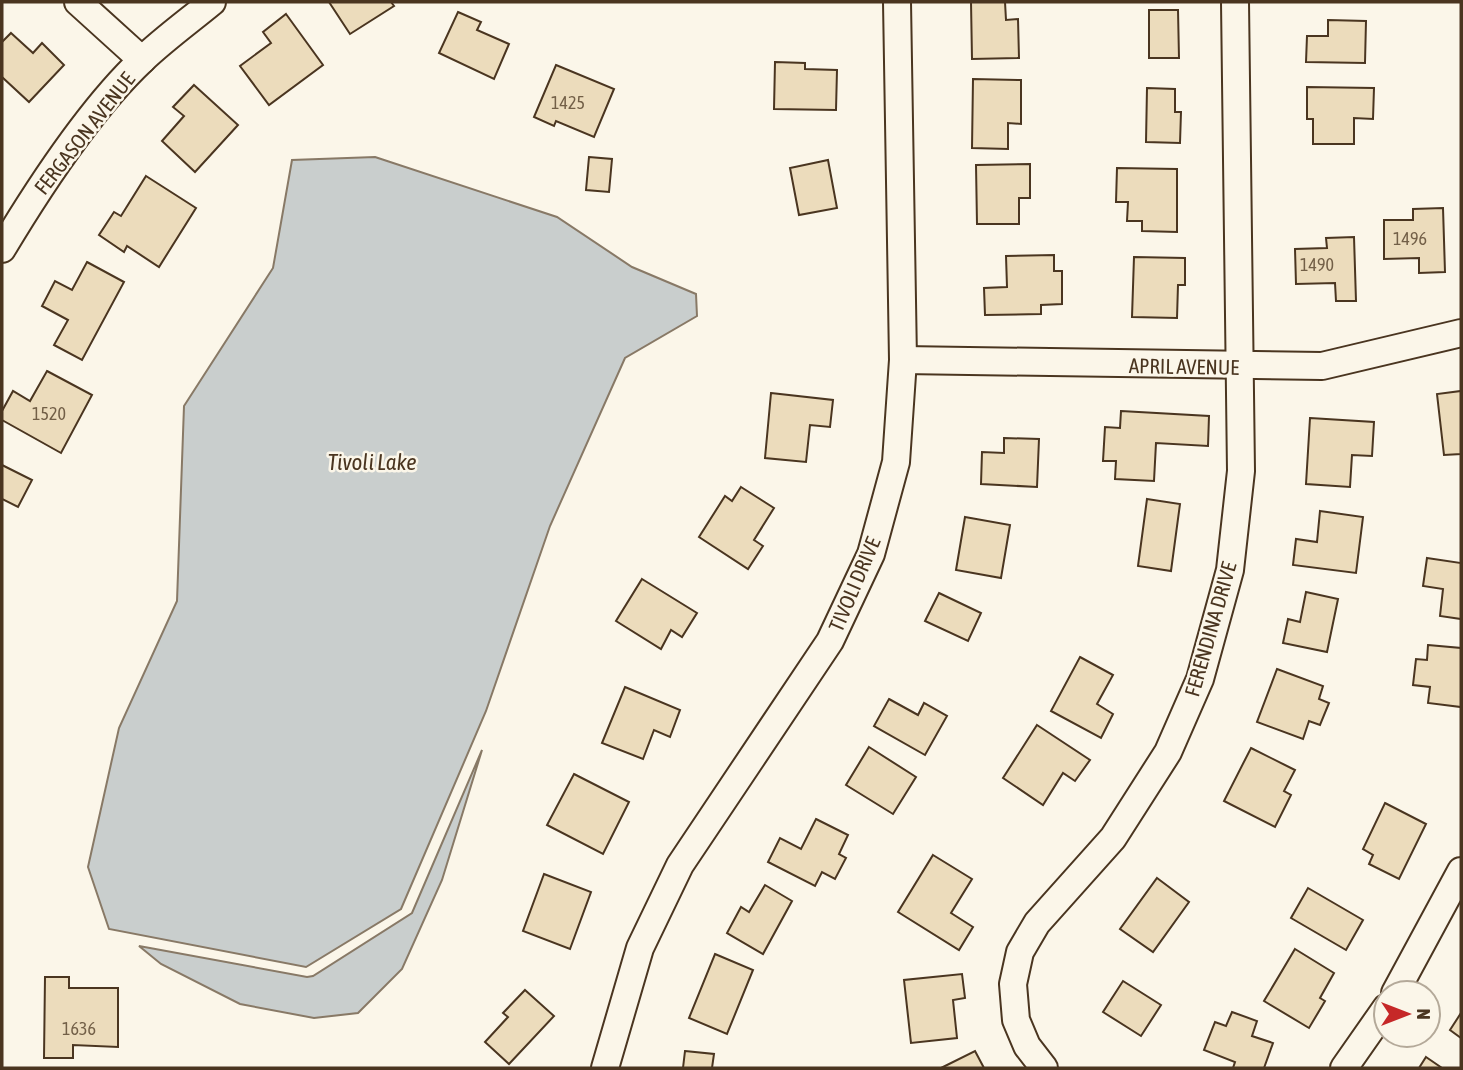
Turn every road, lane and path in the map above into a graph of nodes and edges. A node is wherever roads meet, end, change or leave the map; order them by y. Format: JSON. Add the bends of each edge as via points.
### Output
{"nodes":[{"id":1,"x":78,"y":2,"type":"edge"},
{"id":2,"x":212,"y":2,"type":"edge"},
{"id":3,"x":897,"y":2,"type":"edge"},
{"id":4,"x":1235,"y":2,"type":"edge"},
{"id":5,"x":142,"y":60,"type":"junction"},
{"id":6,"x":2,"y":249,"type":"edge"},
{"id":7,"x":1461,"y":332,"type":"edge"},
{"id":8,"x":902,"y":360,"type":"junction"},
{"id":9,"x":1241,"y":367,"type":"junction"},
{"id":10,"x":1461,"y":871,"type":"edge"},
{"id":11,"x":1403,"y":979,"type":"edge"},
{"id":12,"x":1372,"y":1028,"type":"edge"},
{"id":13,"x":605,"y":1068,"type":"edge"},
{"id":14,"x":1044,"y":1068,"type":"edge"},
{"id":15,"x":1344,"y":1068,"type":"edge"}],
"edges":[{"from":1,"to":5,"type":"street"},
{"from":2,"to":5,"type":"street","name":"FERGASON AVENUE"},
{"from":3,"to":8,"type":"street","name":"TIVOLI DRIVE"},
{"from":4,"to":9,"type":"street","name":"FERENDINA DRIVE"},
{"from":5,"to":6,"type":"street","name":"FERGASON AVENUE","via":[[104,102]]},
{"from":7,"to":9,"type":"street","name":"APRIL AVENUE","via":[[1322,366]]},
{"from":8,"to":9,"type":"street","name":"APRIL AVENUE"},
{"from":8,"to":13,"type":"street","name":"TIVOLI DRIVE","via":[[896,462],[871,554],[830,641],[680,865],[640,948]]},
{"from":9,"to":14,"type":"street","name":"FERENDINA DRIVE","via":[[1241,471],[1230,570],[1200,679],[1168,752],[1113,838],[1037,923],[1020,952],[1013,984],[1016,1020],[1027,1046]]},
{"from":10,"to":11,"type":"street"},
{"from":12,"to":15,"type":"street"}]}
